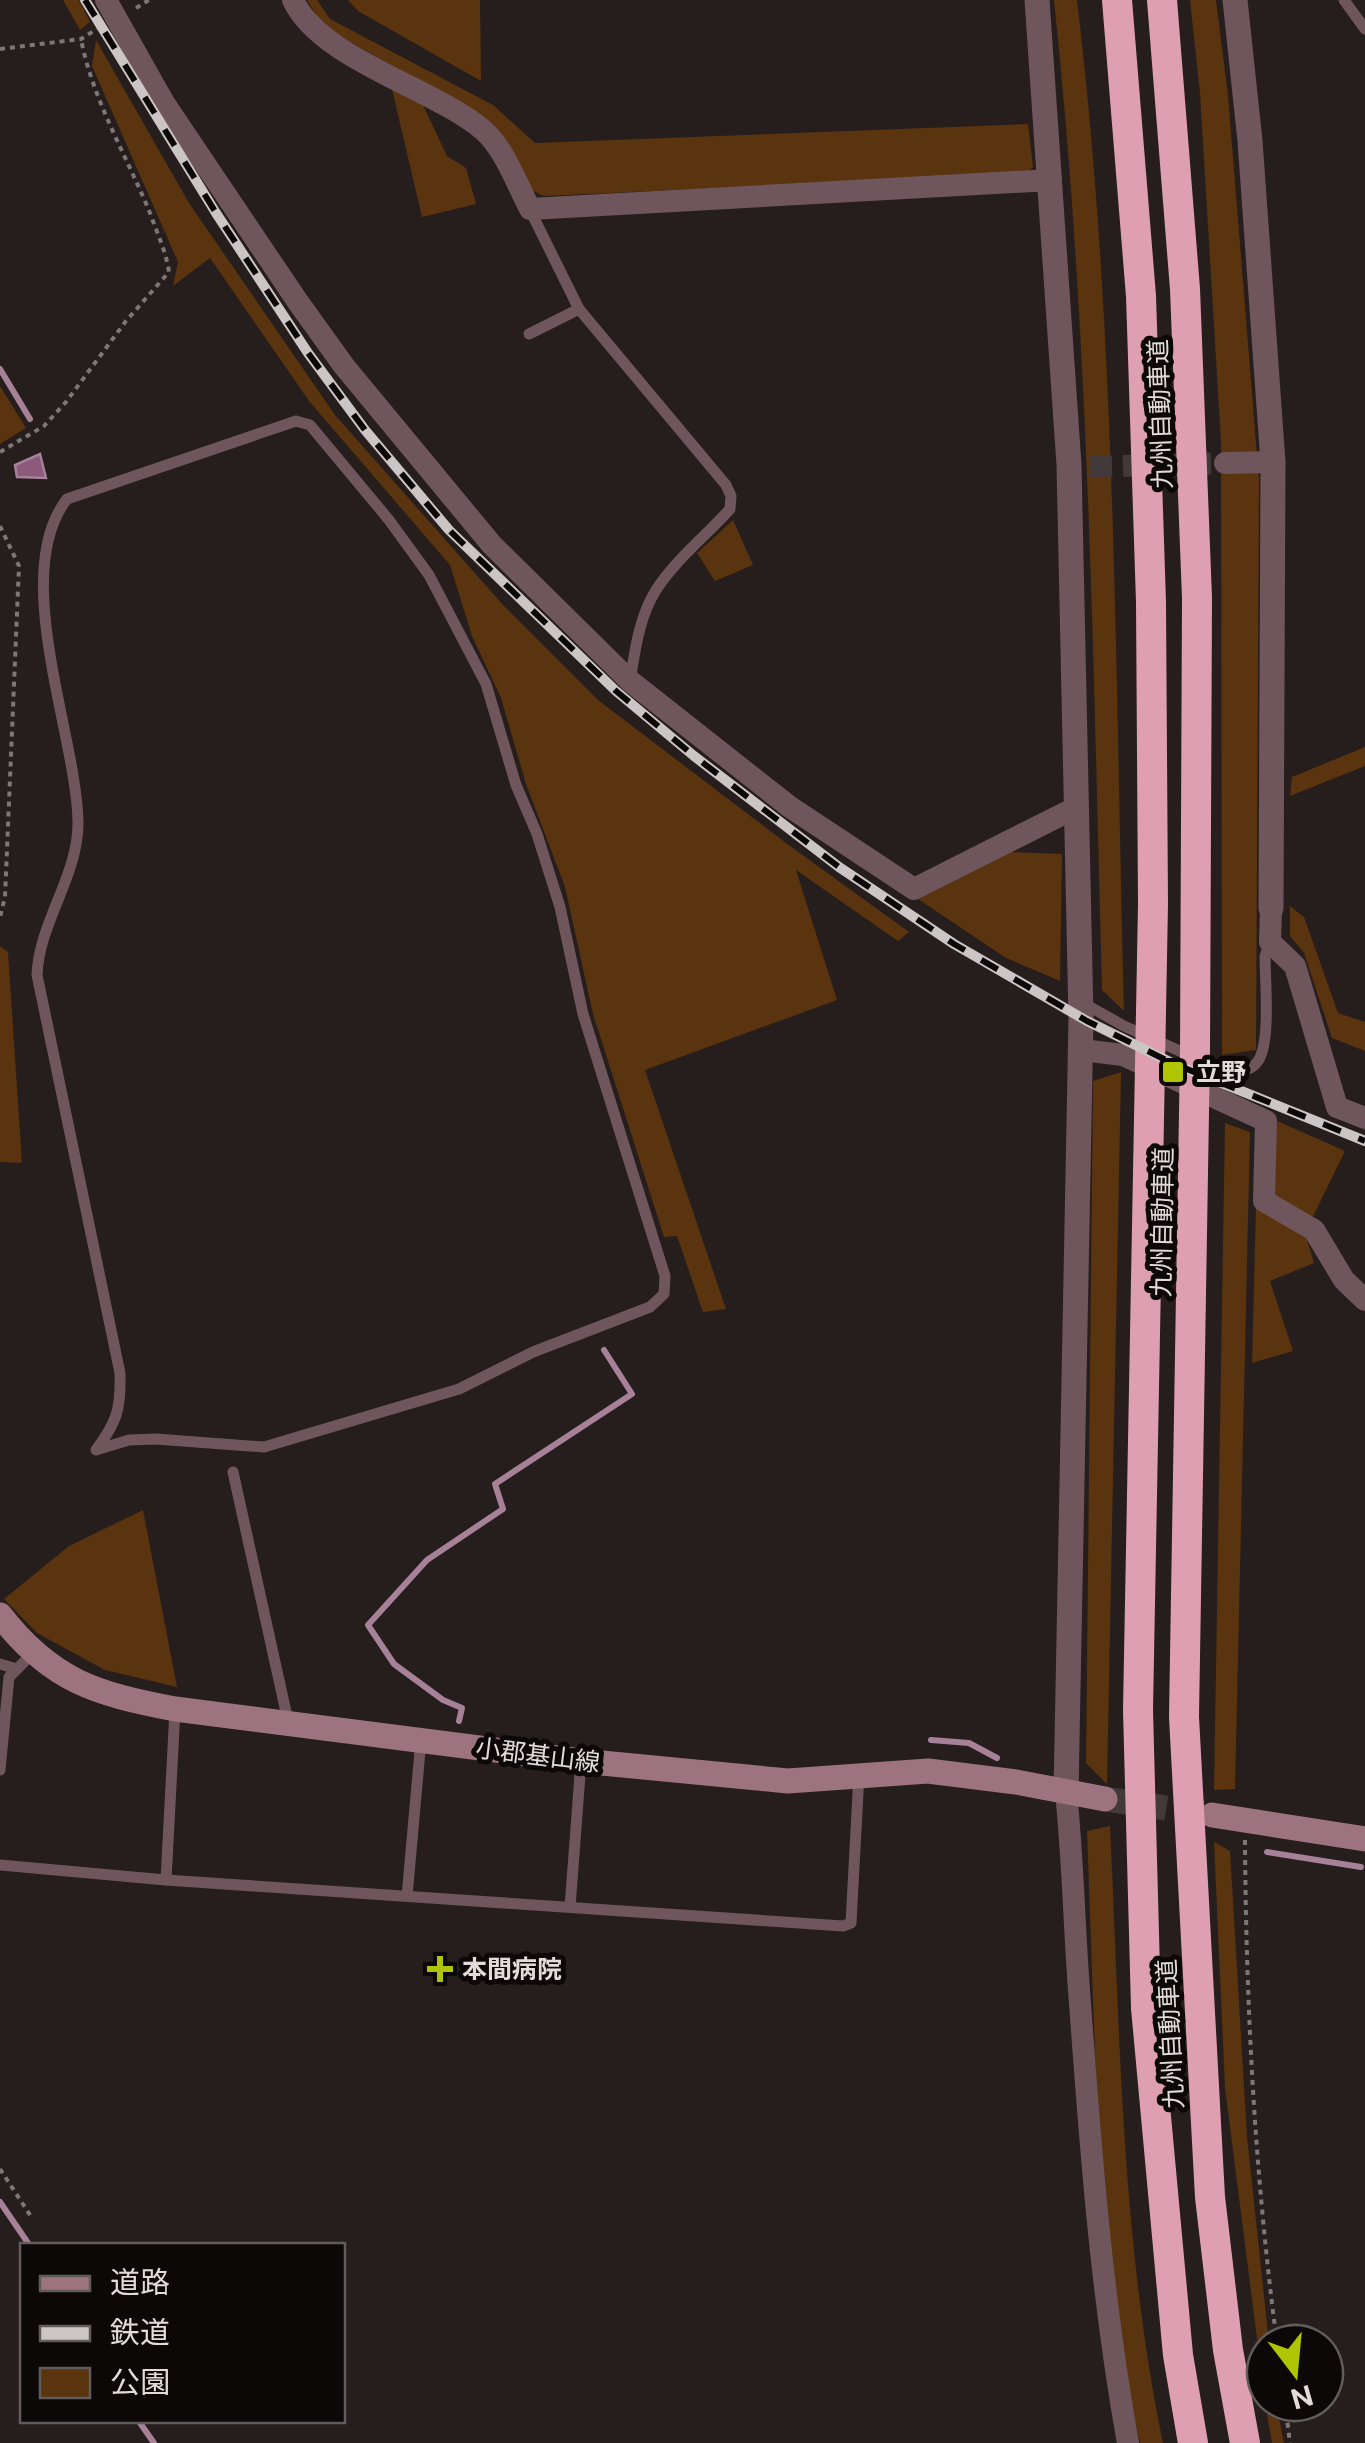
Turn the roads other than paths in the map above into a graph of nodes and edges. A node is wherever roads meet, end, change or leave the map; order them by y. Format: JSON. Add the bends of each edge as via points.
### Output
{"nodes":[{"id":1,"x":293,"y":0,"type":"edge"},
{"id":2,"x":1037,"y":0,"type":"edge"},
{"id":3,"x":1117,"y":0,"type":"edge"},
{"id":4,"x":1162,"y":0,"type":"edge"},
{"id":5,"x":1235,"y":0,"type":"edge"},
{"id":6,"x":1344,"y":0,"type":"edge"},
{"id":7,"x":111,"y":9,"type":"edge"},
{"id":8,"x":1365,"y":29,"type":"edge"},
{"id":9,"x":1051,"y":180,"type":"junction"},
{"id":10,"x":530,"y":210,"type":"junction"},
{"id":11,"x":579,"y":309,"type":"junction"},
{"id":12,"x":529,"y":334,"type":"dead end"},
{"id":13,"x":1273,"y":462,"type":"junction"},
{"id":14,"x":1225,"y":463,"type":"tunnel mouth"},
{"id":15,"x":630,"y":681,"type":"junction"},
{"id":16,"x":1077,"y":807,"type":"junction"},
{"id":17,"x":1270,"y":908,"type":"joint"},
{"id":18,"x":1270,"y":942,"type":"junction"},
{"id":19,"x":1081,"y":1002,"type":"junction"},
{"id":20,"x":1082,"y":1050,"type":"junction"},
{"id":21,"x":1365,"y":1118,"type":"edge"},
{"id":22,"x":1365,"y":1300,"type":"edge"},
{"id":23,"x":96,"y":1450,"type":"joint"},
{"id":24,"x":233,"y":1472,"type":"dead end"},
{"id":25,"x":0,"y":1615,"type":"edge"},
{"id":26,"x":25,"y":1661,"type":"junction"},
{"id":27,"x":0,"y":1664,"type":"edge"},
{"id":28,"x":175,"y":1709,"type":"junction"},
{"id":29,"x":289,"y":1724,"type":"junction"},
{"id":30,"x":421,"y":1740,"type":"junction"},
{"id":31,"x":581,"y":1760,"type":"junction"},
{"id":32,"x":0,"y":1770,"type":"edge"},
{"id":33,"x":859,"y":1774,"type":"junction"},
{"id":34,"x":1066,"y":1793,"type":"junction"},
{"id":35,"x":1104,"y":1799,"type":"tunnel mouth"},
{"id":36,"x":1212,"y":1815,"type":"tunnel mouth"},
{"id":37,"x":1365,"y":1839,"type":"edge"},
{"id":38,"x":0,"y":1864,"type":"edge"},
{"id":39,"x":166,"y":1880,"type":"junction"},
{"id":40,"x":407,"y":1896,"type":"junction"},
{"id":41,"x":570,"y":1907,"type":"junction"},
{"id":42,"x":1128,"y":2443,"type":"edge"},
{"id":43,"x":1193,"y":2443,"type":"edge"},
{"id":44,"x":1244,"y":2443,"type":"edge"}],
"edges":[{"from":1,"to":10,"type":"street","via":[[312,26],[348,52],[484,131]]},
{"from":2,"to":9,"type":"street"},
{"from":3,"to":43,"type":"highway","name":"九州自動車道","via":[[1148,465],[1153,886],[1138,1710],[1146,2008],[1178,2355]]},
{"from":4,"to":44,"type":"highway","name":"九州自動車道","via":[[1185,289],[1197,598],[1184,1717],[1210,2197]]},
{"from":5,"to":13,"type":"street"},
{"from":6,"to":8,"type":"lane"},
{"from":7,"to":15,"type":"street","via":[[218,186],[344,366],[492,545]]},
{"from":9,"to":10,"type":"street"},
{"from":9,"to":16,"type":"street","via":[[1080,466]]},
{"from":10,"to":11,"type":"lane"},
{"from":11,"to":12,"type":"lane"},
{"from":11,"to":15,"type":"lane","via":[[731,496],[730,509],[654,592]]},
{"from":13,"to":14,"type":"street"},
{"from":13,"to":17,"type":"street"},
{"from":15,"to":16,"type":"street","via":[[790,807],[914,889]]},
{"from":16,"to":19,"type":"street"},
{"from":17,"to":18,"type":"street"},
{"from":18,"to":19,"type":"lane","via":[[1264,1044],[1249,1070],[1222,1070]]},
{"from":18,"to":21,"type":"street","via":[[1295,966],[1337,1107]]},
{"from":19,"to":20,"type":"street"},
{"from":20,"to":22,"type":"street","via":[[1123,1055],[1266,1121],[1264,1201],[1314,1230],[1344,1280]]},
{"from":20,"to":34,"type":"street"},
{"from":23,"to":23,"type":"lane","via":[[114,1426],[120,1373],[38,975],[78,820],[43,601],[50,526],[68,500],[304,422],[429,575],[486,684],[560,907],[583,1014],[666,1276],[664,1294],[650,1307],[533,1352],[459,1390],[264,1447],[156,1438]]},
{"from":24,"to":29,"type":"lane"},
{"from":25,"to":26,"type":"main road","name":"小郡基山線"},
{"from":26,"to":27,"type":"lane"},
{"from":26,"to":28,"type":"main road","name":"小郡基山線","via":[[113,1697]]},
{"from":26,"to":32,"type":"lane","via":[[9,1676]]},
{"from":28,"to":29,"type":"main road","name":"小郡基山線"},
{"from":28,"to":39,"type":"lane"},
{"from":29,"to":30,"type":"main road","name":"小郡基山線"},
{"from":30,"to":31,"type":"main road","name":"小郡基山線"},
{"from":30,"to":40,"type":"lane"},
{"from":31,"to":33,"type":"main road","name":"小郡基山線","via":[[788,1781]]},
{"from":31,"to":41,"type":"lane"},
{"from":33,"to":34,"type":"main road","name":"小郡基山線","via":[[928,1771]]},
{"from":33,"to":41,"type":"lane","via":[[851,1924]]},
{"from":34,"to":35,"type":"main road","name":"小郡基山線"},
{"from":34,"to":42,"type":"street","via":[[1109,2338]]},
{"from":36,"to":37,"type":"main road"},
{"from":38,"to":39,"type":"lane"},
{"from":39,"to":40,"type":"lane"},
{"from":40,"to":41,"type":"lane"}]}
